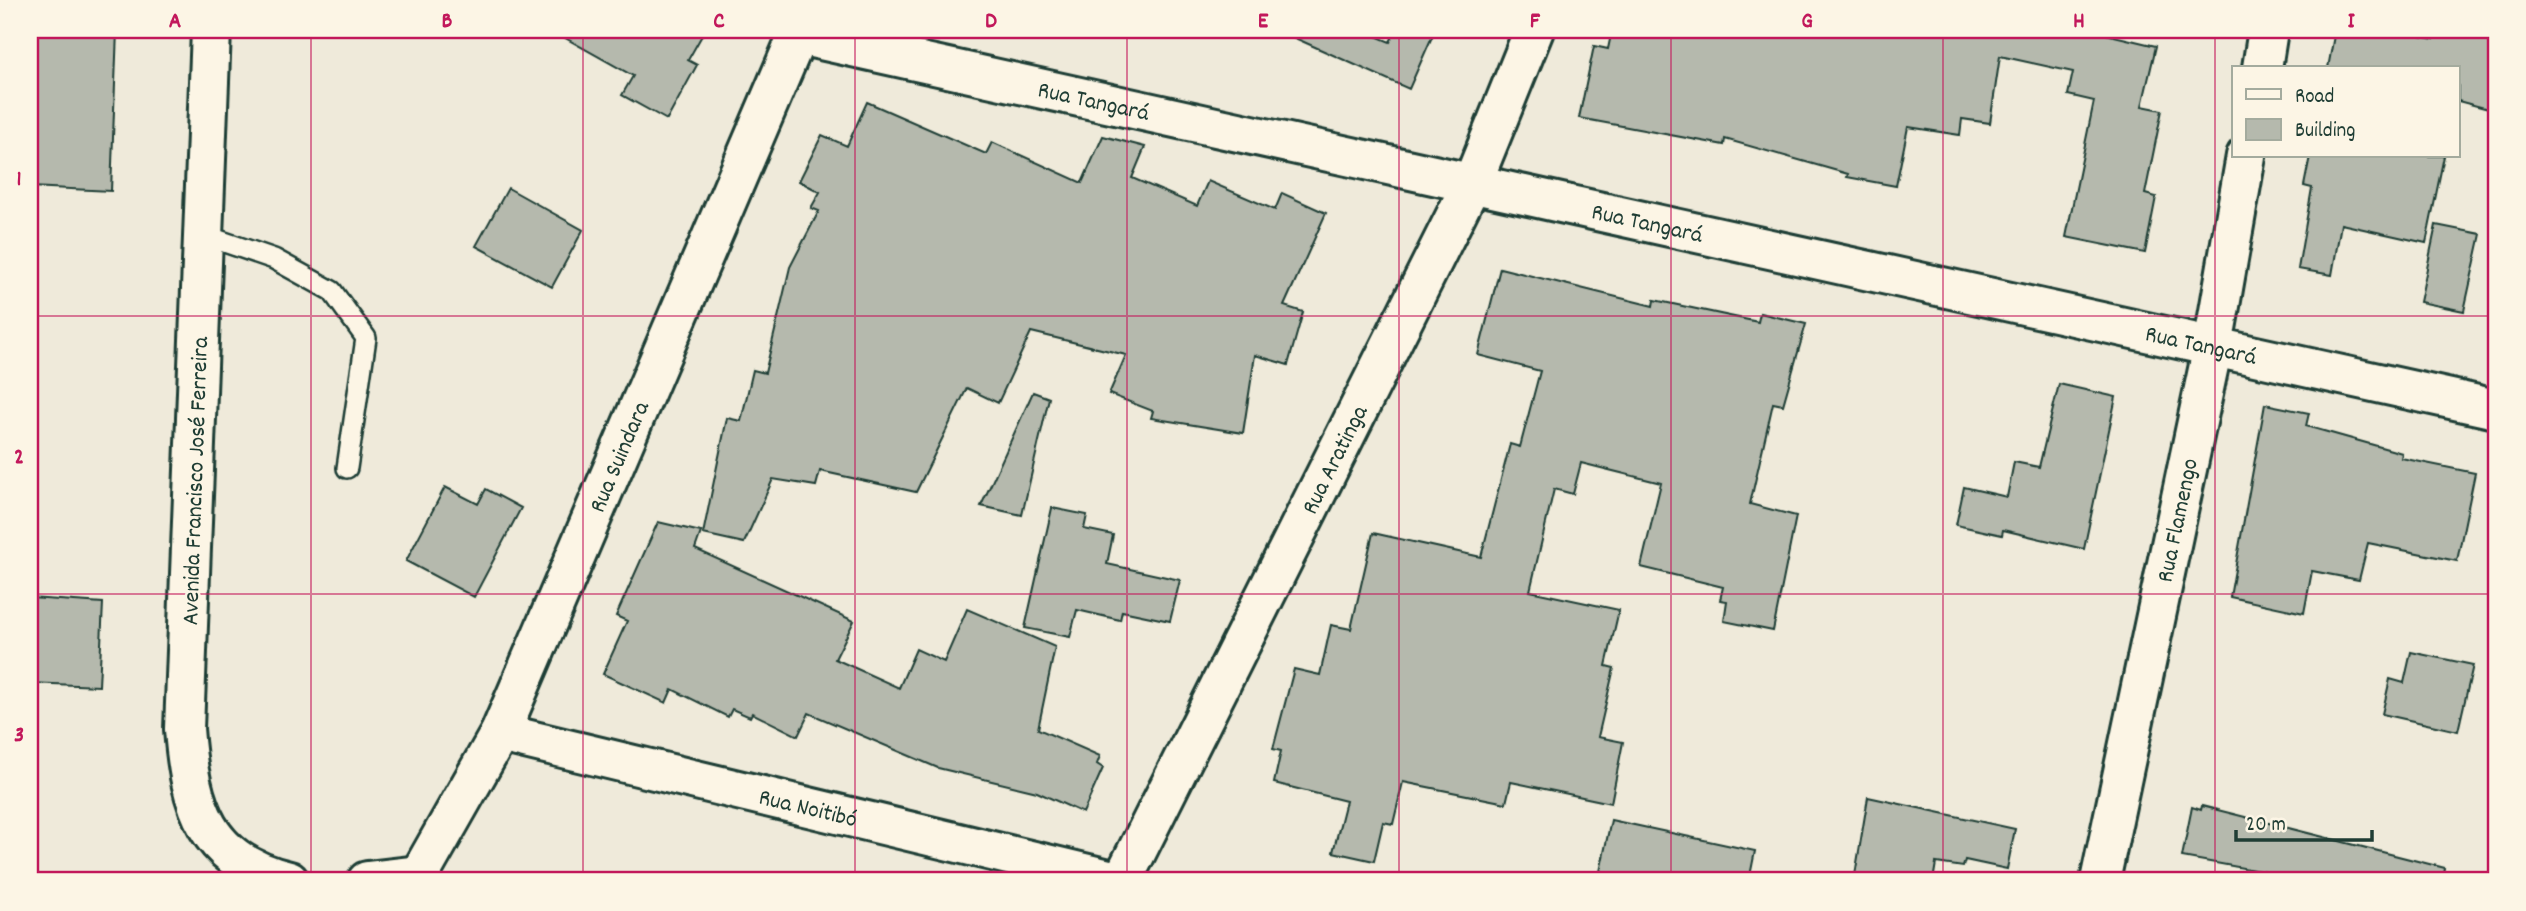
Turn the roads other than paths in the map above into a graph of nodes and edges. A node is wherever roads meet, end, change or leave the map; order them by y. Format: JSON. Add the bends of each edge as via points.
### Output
{"nodes":[{"id":1,"x":211,"y":30,"type":"edge"},
{"id":2,"x":1534,"y":30,"type":"edge"},
{"id":3,"x":2268,"y":30,"type":"edge"},
{"id":4,"x":799,"y":32,"type":"edge"},
{"id":5,"x":2262,"y":66,"type":"edge"},
{"id":6,"x":2246,"y":158,"type":"edge"},
{"id":7,"x":1473,"y":181,"type":"junction"},
{"id":8,"x":204,"y":235,"type":"junction"},
{"id":9,"x":2213,"y":346,"type":"junction"},
{"id":10,"x":2496,"y":409,"type":"edge"},
{"id":11,"x":346,"y":468,"type":"dead end"},
{"id":12,"x":500,"y":733,"type":"junction"},
{"id":13,"x":417,"y":878,"type":"edge"},
{"id":14,"x":289,"y":881,"type":"edge"},
{"id":15,"x":368,"y":881,"type":"edge"},
{"id":16,"x":1117,"y":881,"type":"edge"},
{"id":17,"x":1122,"y":881,"type":"edge"},
{"id":18,"x":2100,"y":881,"type":"edge"}],
"edges":[{"from":1,"to":8,"type":"street","name":"Avenida Francisco José Ferreira"},
{"from":2,"to":7,"type":"street","name":"Rua Aratinga"},
{"from":3,"to":5,"type":"street"},
{"from":4,"to":7,"type":"street","name":"Rua Tangará"},
{"from":4,"to":12,"type":"street","name":"Rua Suindara"},
{"from":6,"to":9,"type":"street","name":"Rua Flamengo"},
{"from":7,"to":9,"type":"street","name":"Rua Tangará"},
{"from":7,"to":17,"type":"street","name":"Rua Aratinga"},
{"from":8,"to":11,"type":"lane","via":[[274,259],[332,291],[366,338]]},
{"from":8,"to":14,"type":"street","name":"Avenida Francisco José Ferreira","via":[[186,757],[201,813],[214,838],[234,860]]},
{"from":9,"to":10,"type":"street","name":"Rua Tangará"},
{"from":9,"to":18,"type":"street","name":"Rua Flamengo"},
{"from":12,"to":13,"type":"street","name":"Rua Suindara"},
{"from":12,"to":16,"type":"street","name":"Rua Noitibó"},
{"from":13,"to":15,"type":"street"}]}
